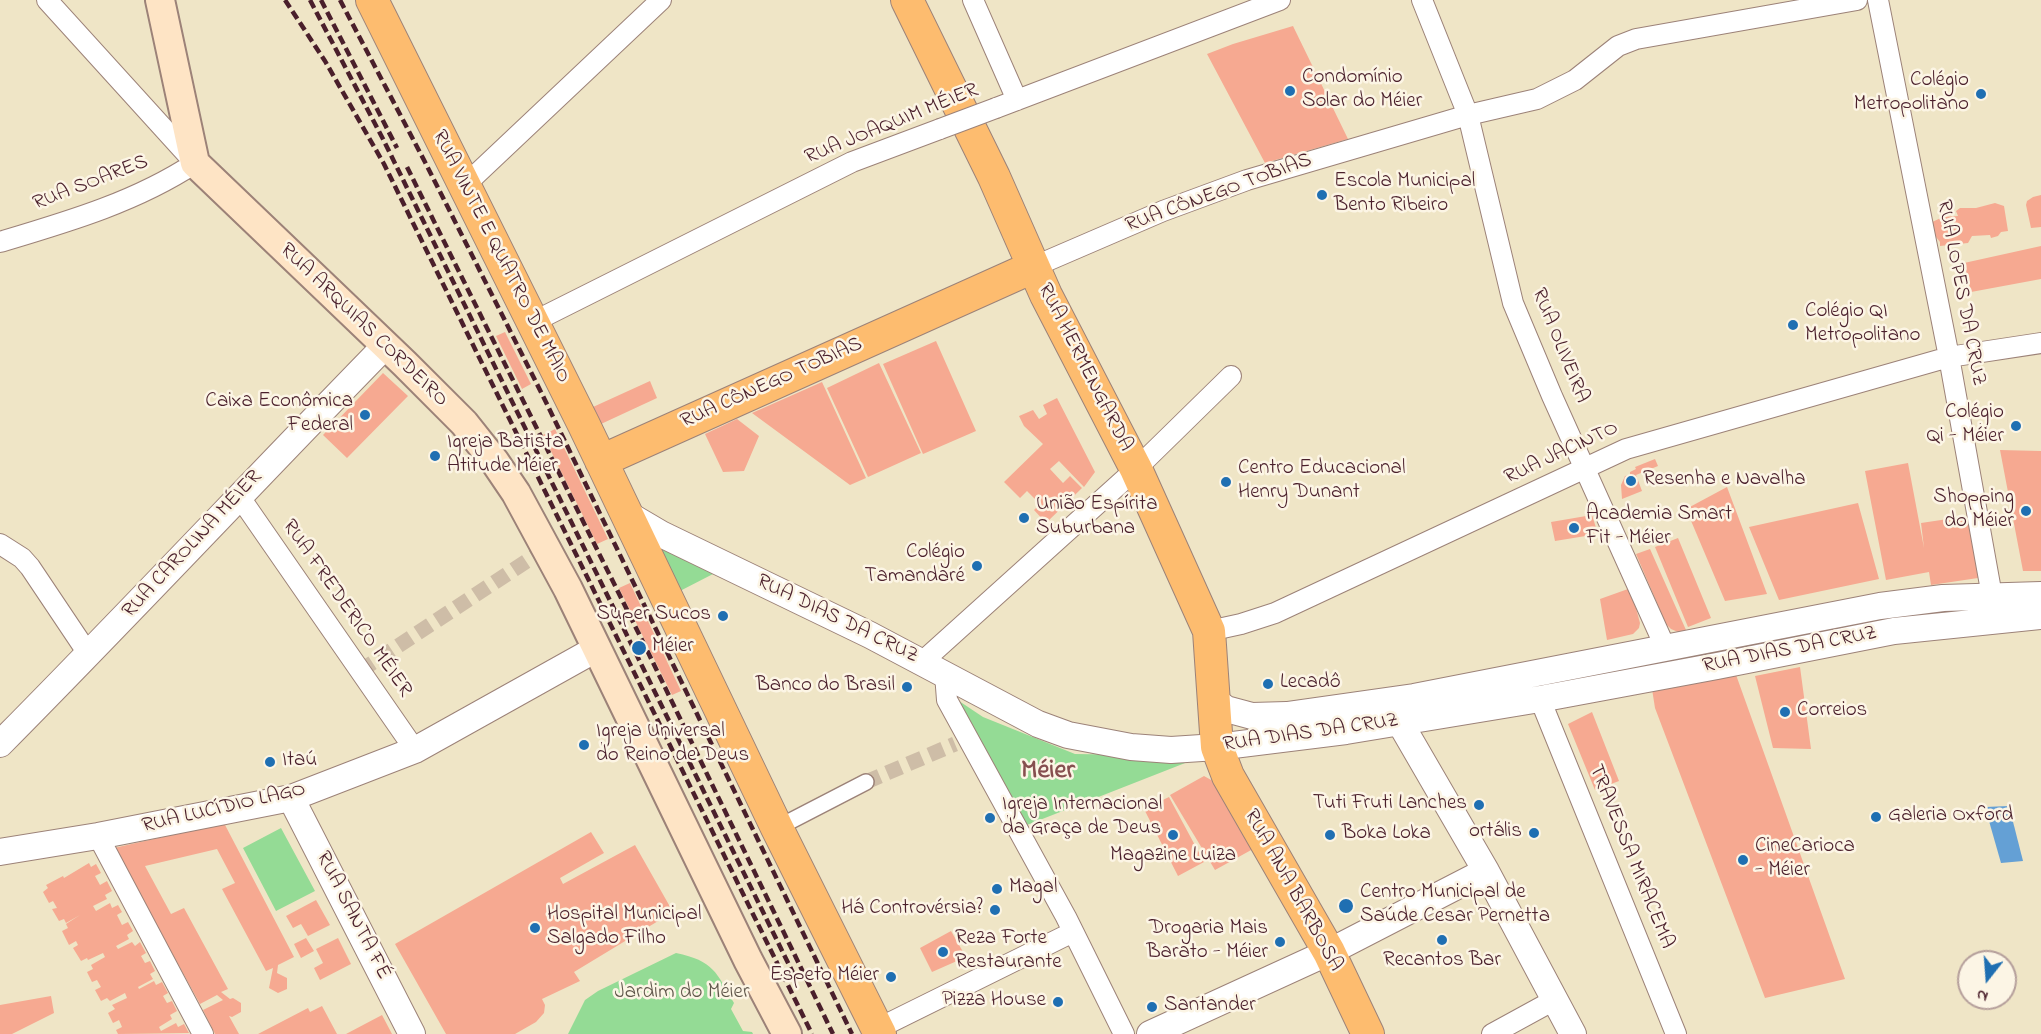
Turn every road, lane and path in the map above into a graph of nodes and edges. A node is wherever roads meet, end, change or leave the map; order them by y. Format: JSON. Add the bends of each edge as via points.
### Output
{"nodes":[{"id":1,"x":47,"y":0,"type":"edge"},
{"id":2,"x":160,"y":0,"type":"edge"},
{"id":3,"x":372,"y":0,"type":"edge"},
{"id":4,"x":661,"y":0,"type":"edge"},
{"id":5,"x":907,"y":0,"type":"edge"},
{"id":6,"x":973,"y":0,"type":"edge"},
{"id":7,"x":1280,"y":0,"type":"edge"},
{"id":8,"x":1422,"y":0,"type":"edge"},
{"id":9,"x":1857,"y":0,"type":"edge"},
{"id":10,"x":1878,"y":0,"type":"edge"},
{"id":11,"x":1259,"y":4,"type":"edge"},
{"id":12,"x":1017,"y":100,"type":"junction"},
{"id":13,"x":1468,"y":115,"type":"junction"},
{"id":14,"x":195,"y":163,"type":"junction"},
{"id":15,"x":465,"y":185,"type":"junction"},
{"id":16,"x":0,"y":242,"type":"edge"},
{"id":17,"x":1033,"y":267,"type":"junction"},
{"id":18,"x":533,"y":322,"type":"junction"},
{"id":19,"x":2041,"y":343,"type":"edge"},
{"id":20,"x":385,"y":346,"type":"junction"},
{"id":21,"x":1949,"y":357,"type":"junction"},
{"id":22,"x":1231,"y":376,"type":"dead end"},
{"id":23,"x":601,"y":461,"type":"junction"},
{"id":24,"x":1136,"y":469,"type":"junction"},
{"id":25,"x":1587,"y":469,"type":"junction"},
{"id":26,"x":239,"y":496,"type":"junction"},
{"id":27,"x":627,"y":514,"type":"junction"},
{"id":28,"x":0,"y":544,"type":"edge"},
{"id":29,"x":2041,"y":595,"type":"edge"},
{"id":30,"x":1992,"y":596,"type":"junction"},
{"id":31,"x":2041,"y":616,"type":"edge"},
{"id":32,"x":1209,"y":631,"type":"junction"},
{"id":33,"x":597,"y":649,"type":"junction"},
{"id":34,"x":1666,"y":649,"type":"junction"},
{"id":35,"x":89,"y":655,"type":"junction"},
{"id":36,"x":922,"y":662,"type":"junction"},
{"id":37,"x":945,"y":674,"type":"junction"},
{"id":38,"x":1540,"y":699,"type":"junction"},
{"id":39,"x":1214,"y":700,"type":"junction"},
{"id":40,"x":1387,"y":701,"type":"junction"},
{"id":41,"x":1401,"y":722,"type":"junction"},
{"id":42,"x":0,"y":744,"type":"edge"},
{"id":43,"x":1217,"y":747,"type":"junction"},
{"id":44,"x":415,"y":750,"type":"junction"},
{"id":45,"x":866,"y":782,"type":"tunnel mouth"},
{"id":46,"x":291,"y":798,"type":"junction"},
{"id":47,"x":777,"y":828,"type":"junction"},
{"id":48,"x":98,"y":836,"type":"junction"},
{"id":49,"x":0,"y":852,"type":"edge"},
{"id":50,"x":1486,"y":871,"type":"junction"},
{"id":51,"x":1073,"y":932,"type":"junction"},
{"id":52,"x":1329,"y":952,"type":"junction"},
{"id":53,"x":1556,"y":999,"type":"junction"},
{"id":54,"x":879,"y":1032,"type":"edge"},
{"id":55,"x":202,"y":1034,"type":"edge"},
{"id":56,"x":412,"y":1034,"type":"edge"},
{"id":57,"x":787,"y":1034,"type":"edge"},
{"id":58,"x":1124,"y":1034,"type":"edge"},
{"id":59,"x":1150,"y":1034,"type":"edge"},
{"id":60,"x":1368,"y":1034,"type":"edge"},
{"id":61,"x":1492,"y":1034,"type":"edge"},
{"id":62,"x":1573,"y":1034,"type":"edge"},
{"id":63,"x":1676,"y":1034,"type":"edge"}],
"edges":[{"from":1,"to":14,"type":"street"},
{"from":2,"to":14,"type":"main road"},
{"from":3,"to":15,"type":"main road","name":"RUA VINTE E QUATRO DE MAIO"},
{"from":4,"to":15,"type":"street"},
{"from":5,"to":17,"type":"main road","name":"RUA HERMENGARDA","via":[[994,177]]},
{"from":6,"to":12,"type":"street"},
{"from":7,"to":11,"type":"street","name":"RUA JOAQUIM MÉIER"},
{"from":8,"to":13,"type":"street","name":"RUA OLIVEIRA"},
{"from":9,"to":13,"type":"street","name":"RUA CÔNEGO TOBIAS","via":[[1636,39],[1618,46],[1558,90],[1537,99]]},
{"from":10,"to":21,"type":"street","name":"RUA LOPES DA CRUZ"},
{"from":11,"to":12,"type":"street","name":"RUA JOAQUIM MÉIER"},
{"from":12,"to":18,"type":"street","name":"RUA JOAQUIM MÉIER","bridge":true,"via":[[852,162]]},
{"from":13,"to":17,"type":"street","name":"RUA CÔNEGO TOBIAS","via":[[1247,180]]},
{"from":13,"to":25,"type":"street","name":"RUA OLIVEIRA","via":[[1513,303]]},
{"from":14,"to":16,"type":"street","name":"RUA SOARES","via":[[139,195]]},
{"from":14,"to":20,"type":"main road","name":"RUA ARQUIAS CORDEIRO"},
{"from":15,"to":18,"type":"main road","name":"RUA VINTE E QUATRO DE MAIO"},
{"from":17,"to":23,"type":"main road","name":"RUA CÔNEGO TOBIAS"},
{"from":17,"to":24,"type":"main road","name":"RUA HERMENGARDA"},
{"from":18,"to":23,"type":"main road","name":"RUA VINTE E QUATRO DE MAIO"},
{"from":19,"to":21,"type":"street","name":"RUA JACINTO"},
{"from":20,"to":26,"type":"street","name":"RUA CAROLINA MÉIER"},
{"from":20,"to":33,"type":"main road","name":"RUA ARQUIAS CORDEIRO","via":[[464,423],[495,462],[546,548]]},
{"from":21,"to":25,"type":"street","name":"RUA JACINTO","via":[[1658,440]]},
{"from":21,"to":30,"type":"street","name":"RUA LOPES DA CRUZ"},
{"from":22,"to":24,"type":"street"},
{"from":23,"to":27,"type":"main road","name":"RUA VINTE E QUATRO DE MAIO"},
{"from":24,"to":32,"type":"main road","name":"RUA HERMENGARDA"},
{"from":24,"to":36,"type":"street"},
{"from":25,"to":32,"type":"street","name":"RUA JACINTO","via":[[1275,613]]},
{"from":25,"to":34,"type":"street","name":"RUA OLIVEIRA"},
{"from":26,"to":35,"type":"street","name":"RUA CAROLINA MÉIER"},
{"from":26,"to":44,"type":"street","name":"RUA FREDERICO MÉIER"},
{"from":27,"to":36,"type":"street","name":"RUA DIAS DA CRUZ"},
{"from":27,"to":47,"type":"main road","name":"RUA VINTE E QUATRO DE MAIO"},
{"from":28,"to":35,"type":"street","via":[[30,567]]},
{"from":29,"to":30,"type":"street","name":"RUA DIAS DA CRUZ"},
{"from":30,"to":34,"type":"street","name":"RUA DIAS DA CRUZ","via":[[1880,606]]},
{"from":31,"to":38,"type":"street","name":"RUA DIAS DA CRUZ","via":[[1894,631]]},
{"from":32,"to":39,"type":"main road","name":"RUA HERMENGARDA"},
{"from":33,"to":44,"type":"street","name":"RUA LUCÍDIO LAGO"},
{"from":33,"to":57,"type":"main road","name":"RUA ARQUIAS CORDEIRO"},
{"from":34,"to":40,"type":"street","name":"RUA DIAS DA CRUZ"},
{"from":35,"to":42,"type":"street","name":"RUA CAROLINA MÉIER"},
{"from":36,"to":37,"type":"street","name":"RUA DIAS DA CRUZ"},
{"from":37,"to":43,"type":"street","name":"RUA DIAS DA CRUZ","via":[[1038,724],[1068,735],[1131,747]]},
{"from":37,"to":51,"type":"street","via":[[947,700],[961,742]]},
{"from":38,"to":41,"type":"street","name":"RUA DIAS DA CRUZ"},
{"from":38,"to":63,"type":"street","name":"TRAVESSA MIRACEMA"},
{"from":39,"to":40,"type":"street","name":"RUA DIAS DA CRUZ","via":[[1252,716]]},
{"from":39,"to":43,"type":"main road","name":"RUA HERMENGARDA"},
{"from":40,"to":41,"type":"street"},
{"from":41,"to":43,"type":"street","name":"RUA DIAS DA CRUZ"},
{"from":41,"to":50,"type":"street"},
{"from":43,"to":52,"type":"main road","name":"RUA ANA BARBOSA","via":[[1228,776]]},
{"from":44,"to":46,"type":"street","name":"RUA LUCÍDIO LAGO"},
{"from":45,"to":47,"type":"street"},
{"from":46,"to":48,"type":"street","name":"RUA LUCÍDIO LAGO"},
{"from":46,"to":56,"type":"street","name":"RUA SANTA FÉ"},
{"from":47,"to":54,"type":"main road","name":"RUA VINTE E QUATRO DE MAIO"},
{"from":48,"to":49,"type":"street","name":"RUA LUCÍDIO LAGO"},
{"from":48,"to":55,"type":"street"},
{"from":50,"to":52,"type":"street"},
{"from":50,"to":53,"type":"street"},
{"from":51,"to":54,"type":"street"},
{"from":51,"to":58,"type":"street"},
{"from":52,"to":59,"type":"street"},
{"from":52,"to":60,"type":"main road","name":"RUA ANA BARBOSA"},
{"from":53,"to":61,"type":"street"},
{"from":53,"to":62,"type":"street"}]}
